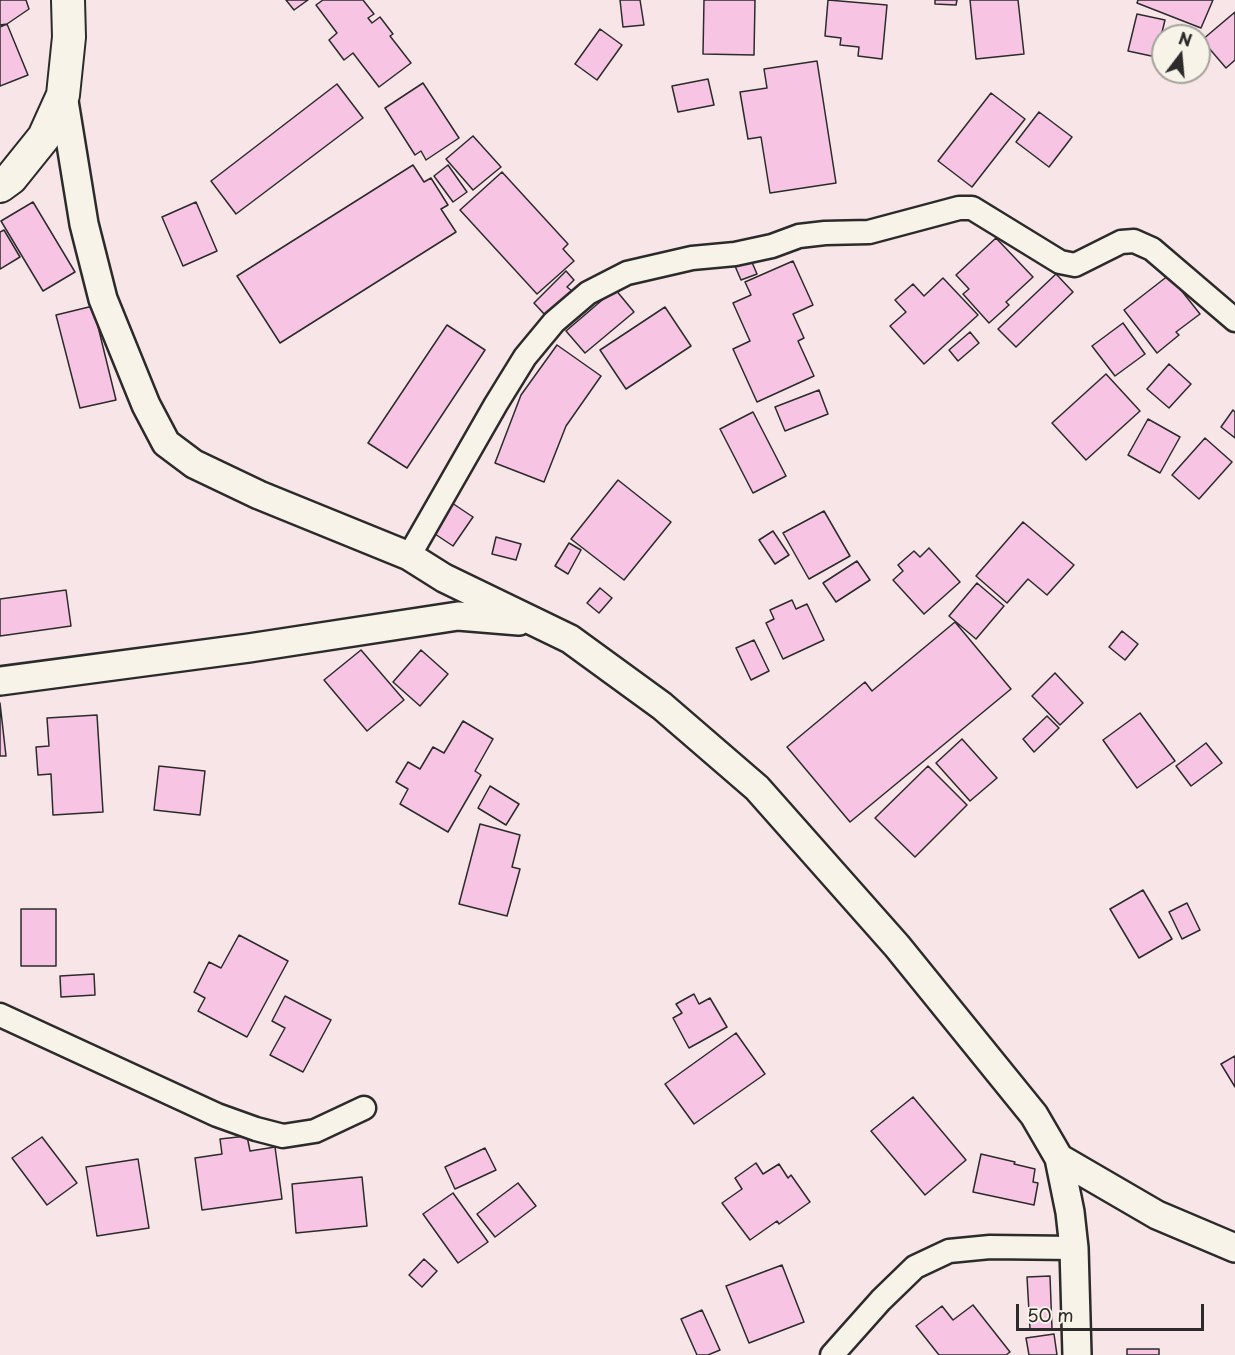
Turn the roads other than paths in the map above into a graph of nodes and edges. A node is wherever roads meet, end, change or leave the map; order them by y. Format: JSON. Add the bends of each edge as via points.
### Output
{"nodes":[{"id":1,"x":68,"y":0,"type":"edge"},
{"id":2,"x":63,"y":95,"type":"junction"},
{"id":3,"x":0,"y":186,"type":"edge"},
{"id":4,"x":1235,"y":320,"type":"edge"},
{"id":5,"x":409,"y":556,"type":"junction"},
{"id":6,"x":444,"y":578,"type":"junction"},
{"id":7,"x":428,"y":620,"type":"junction"},
{"id":8,"x":537,"y":624,"type":"junction"},
{"id":9,"x":0,"y":681,"type":"edge"},
{"id":10,"x":0,"y":1015,"type":"edge"},
{"id":11,"x":364,"y":1108,"type":"dead end"},
{"id":12,"x":1059,"y":1158,"type":"junction"},
{"id":13,"x":1074,"y":1248,"type":"junction"},
{"id":14,"x":1235,"y":1248,"type":"edge"},
{"id":15,"x":832,"y":1355,"type":"edge"},
{"id":16,"x":1077,"y":1355,"type":"edge"}],
"edges":[{"from":1,"to":2,"type":"main road"},
{"from":2,"to":3,"type":"main road","via":[[44,137]]},
{"from":2,"to":5,"type":"street","via":[[84,224],[103,299],[146,405],[166,443],[194,464],[259,495]]},
{"from":4,"to":5,"type":"street","via":[[1152,249],[1134,241],[1121,242],[1075,265],[1060,262],[972,208],[869,232],[799,236],[735,254],[692,258],[627,273],[588,293],[554,322],[525,357]]},
{"from":5,"to":6,"type":"street"},
{"from":6,"to":7,"type":"street","via":[[453,592],[450,603]]},
{"from":6,"to":8,"type":"street"},
{"from":7,"to":8,"type":"street","via":[[458,616]]},
{"from":7,"to":9,"type":"street"},
{"from":8,"to":12,"type":"street","via":[[570,639],[662,706],[758,788],[897,946],[1034,1114]]},
{"from":10,"to":11,"type":"street","via":[[217,1115],[283,1136],[315,1131]]},
{"from":12,"to":13,"type":"street"},
{"from":12,"to":14,"type":"street","via":[[1157,1215]]},
{"from":13,"to":15,"type":"street","via":[[990,1247],[949,1251],[915,1267]]},
{"from":13,"to":16,"type":"street"}]}
